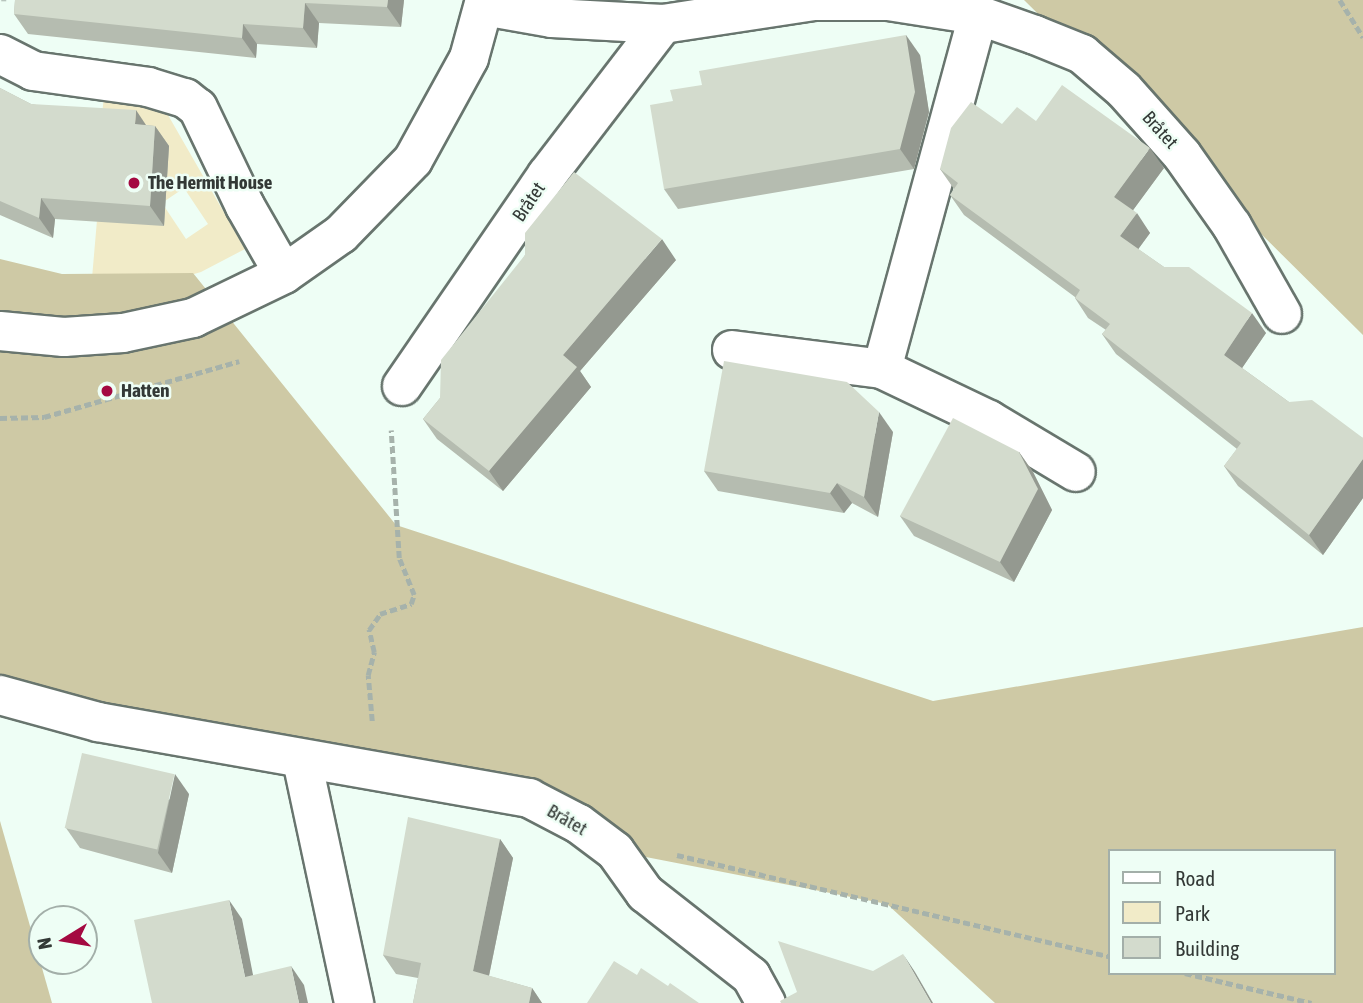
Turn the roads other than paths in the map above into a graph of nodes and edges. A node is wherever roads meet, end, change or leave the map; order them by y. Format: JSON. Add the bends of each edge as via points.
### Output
{"nodes":[{"id":1,"x":484,"y":3,"type":"edge"},
{"id":2,"x":978,"y":15,"type":"junction"},
{"id":3,"x":663,"y":24,"type":"junction"},
{"id":4,"x":0,"y":54,"type":"edge"},
{"id":5,"x":284,"y":274,"type":"junction"},
{"id":6,"x":1282,"y":314,"type":"dead end"},
{"id":7,"x":0,"y":331,"type":"edge"},
{"id":8,"x":732,"y":350,"type":"dead end"},
{"id":9,"x":882,"y":369,"type":"junction"},
{"id":10,"x":402,"y":386,"type":"road end"},
{"id":11,"x":1076,"y":472,"type":"dead end"},
{"id":12,"x":0,"y":695,"type":"edge"},
{"id":13,"x":302,"y":760,"type":"junction"},
{"id":14,"x":354,"y":1003,"type":"edge"},
{"id":15,"x":766,"y":1003,"type":"edge"}],
"edges":[{"from":1,"to":3,"type":"street","name":"Bråtet","via":[[552,18]]},
{"from":1,"to":5,"type":"street","name":"Bråtet","via":[[469,58],[413,160],[341,234]]},
{"from":2,"to":3,"type":"street","name":"Bråtet","via":[[888,1],[814,1]]},
{"from":2,"to":6,"type":"street","name":"Bråtet","via":[[1082,54],[1124,90],[1182,155],[1218,205]]},
{"from":2,"to":9,"type":"street"},
{"from":3,"to":10,"type":"street","name":"Bråtet","via":[[547,174]]},
{"from":4,"to":5,"type":"street","via":[[33,71],[148,87],[185,98],[198,108]]},
{"from":5,"to":7,"type":"street","name":"Bråtet","via":[[192,318],[123,333],[64,337]]},
{"from":8,"to":9,"type":"street"},
{"from":9,"to":11,"type":"street","via":[[989,420]]},
{"from":12,"to":13,"type":"street","name":"Bråtet","via":[[98,722]]},
{"from":13,"to":14,"type":"street"},
{"from":13,"to":15,"type":"street","name":"Bråtet","via":[[530,798],[579,824],[615,851],[645,893],[751,976]]}]}
